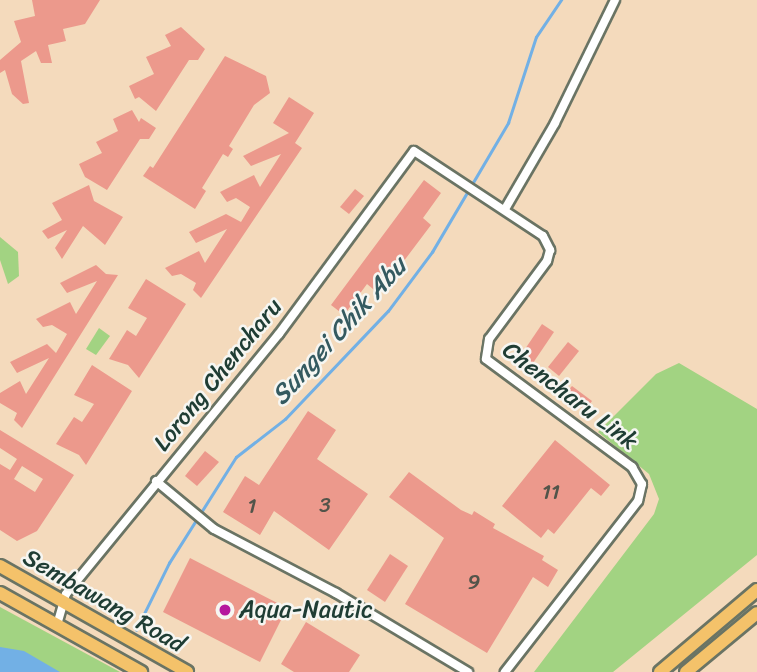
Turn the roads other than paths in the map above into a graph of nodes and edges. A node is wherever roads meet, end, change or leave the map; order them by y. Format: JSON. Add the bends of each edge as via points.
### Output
{"nodes":[{"id":1,"x":615,"y":0,"type":"edge"},
{"id":2,"x":414,"y":151,"type":"joint"},
{"id":3,"x":505,"y":209,"type":"junction"},
{"id":4,"x":156,"y":481,"type":"junction"},
{"id":5,"x":0,"y":566,"type":"edge"},
{"id":6,"x":757,"y":590,"type":"edge"},
{"id":7,"x":0,"y":593,"type":"edge"},
{"id":8,"x":60,"y":602,"type":"junction"},
{"id":9,"x":757,"y":613,"type":"edge"},
{"id":10,"x":57,"y":625,"type":"junction"},
{"id":11,"x":141,"y":672,"type":"edge"},
{"id":12,"x":187,"y":672,"type":"edge"},
{"id":13,"x":468,"y":672,"type":"edge"},
{"id":14,"x":505,"y":672,"type":"edge"},
{"id":15,"x":660,"y":672,"type":"edge"},
{"id":16,"x":686,"y":672,"type":"edge"}],
"edges":[{"from":1,"to":3,"type":"street","via":[[564,106]]},
{"from":2,"to":3,"type":"street","name":"Chencharu Link"},
{"from":2,"to":4,"type":"street","name":"Lorong Chencharu","via":[[279,334]]},
{"from":3,"to":14,"type":"street","name":"Chencharu Link","via":[[543,236],[549,255],[489,340],[486,359],[632,467],[640,476],[642,492]]},
{"from":4,"to":8,"type":"street","name":"Lorong Chencharu"},
{"from":4,"to":13,"type":"street","via":[[209,526],[336,593]]},
{"from":5,"to":8,"type":"main road","name":"Sembawang Road"},
{"from":6,"to":15,"type":"main road"},
{"from":7,"to":10,"type":"main road","name":"Sembawang Road"},
{"from":8,"to":10,"type":"street"},
{"from":8,"to":12,"type":"main road","name":"Sembawang Road"},
{"from":9,"to":16,"type":"main road"},
{"from":10,"to":11,"type":"main road","name":"Sembawang Road"}]}
